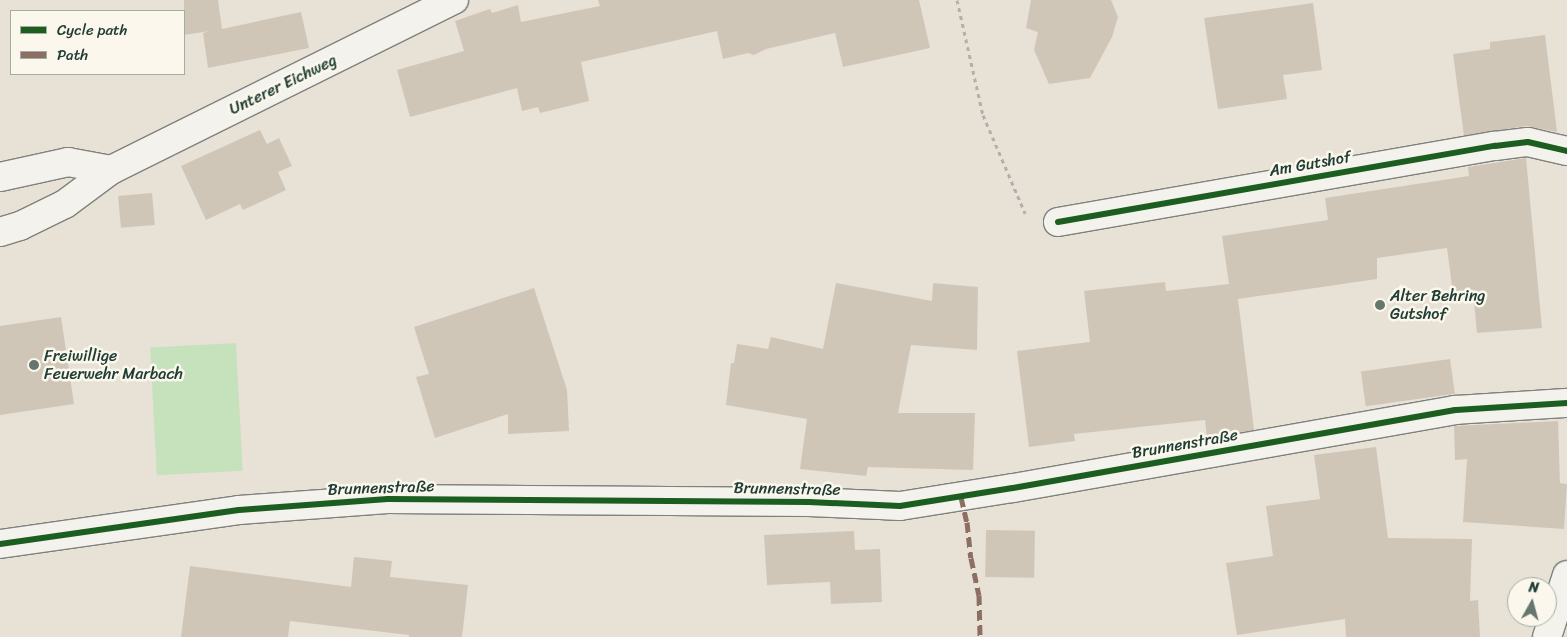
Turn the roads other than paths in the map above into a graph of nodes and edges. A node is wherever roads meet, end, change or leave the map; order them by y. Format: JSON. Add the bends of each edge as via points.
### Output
{"nodes":[{"id":1,"x":454,"y":0,"type":"edge"},
{"id":2,"x":1567,"y":151,"type":"edge"},
{"id":3,"x":111,"y":170,"type":"junction"},
{"id":4,"x":0,"y":176,"type":"edge"},
{"id":5,"x":1058,"y":222,"type":"road end"},
{"id":6,"x":0,"y":232,"type":"edge"},
{"id":7,"x":1567,"y":403,"type":"edge"},
{"id":8,"x":0,"y":544,"type":"edge"},
{"id":9,"x":1567,"y":575,"type":"edge"},
{"id":10,"x":1548,"y":637,"type":"edge"}],
"edges":[{"from":1,"to":3,"type":"street","name":"Unterer Eichweg"},
{"from":2,"to":5,"type":"street","name":"Am Gutshof","via":[[1528,142],[1495,146]]},
{"from":3,"to":4,"type":"street","via":[[68,162]]},
{"from":3,"to":6,"type":"street","name":"Unterer Eichweg","via":[[65,204]]},
{"from":7,"to":8,"type":"street","name":"Brunnenstraße","via":[[1455,410],[900,506],[809,502],[388,499],[239,510]]},
{"from":9,"to":10,"type":"street"}]}
